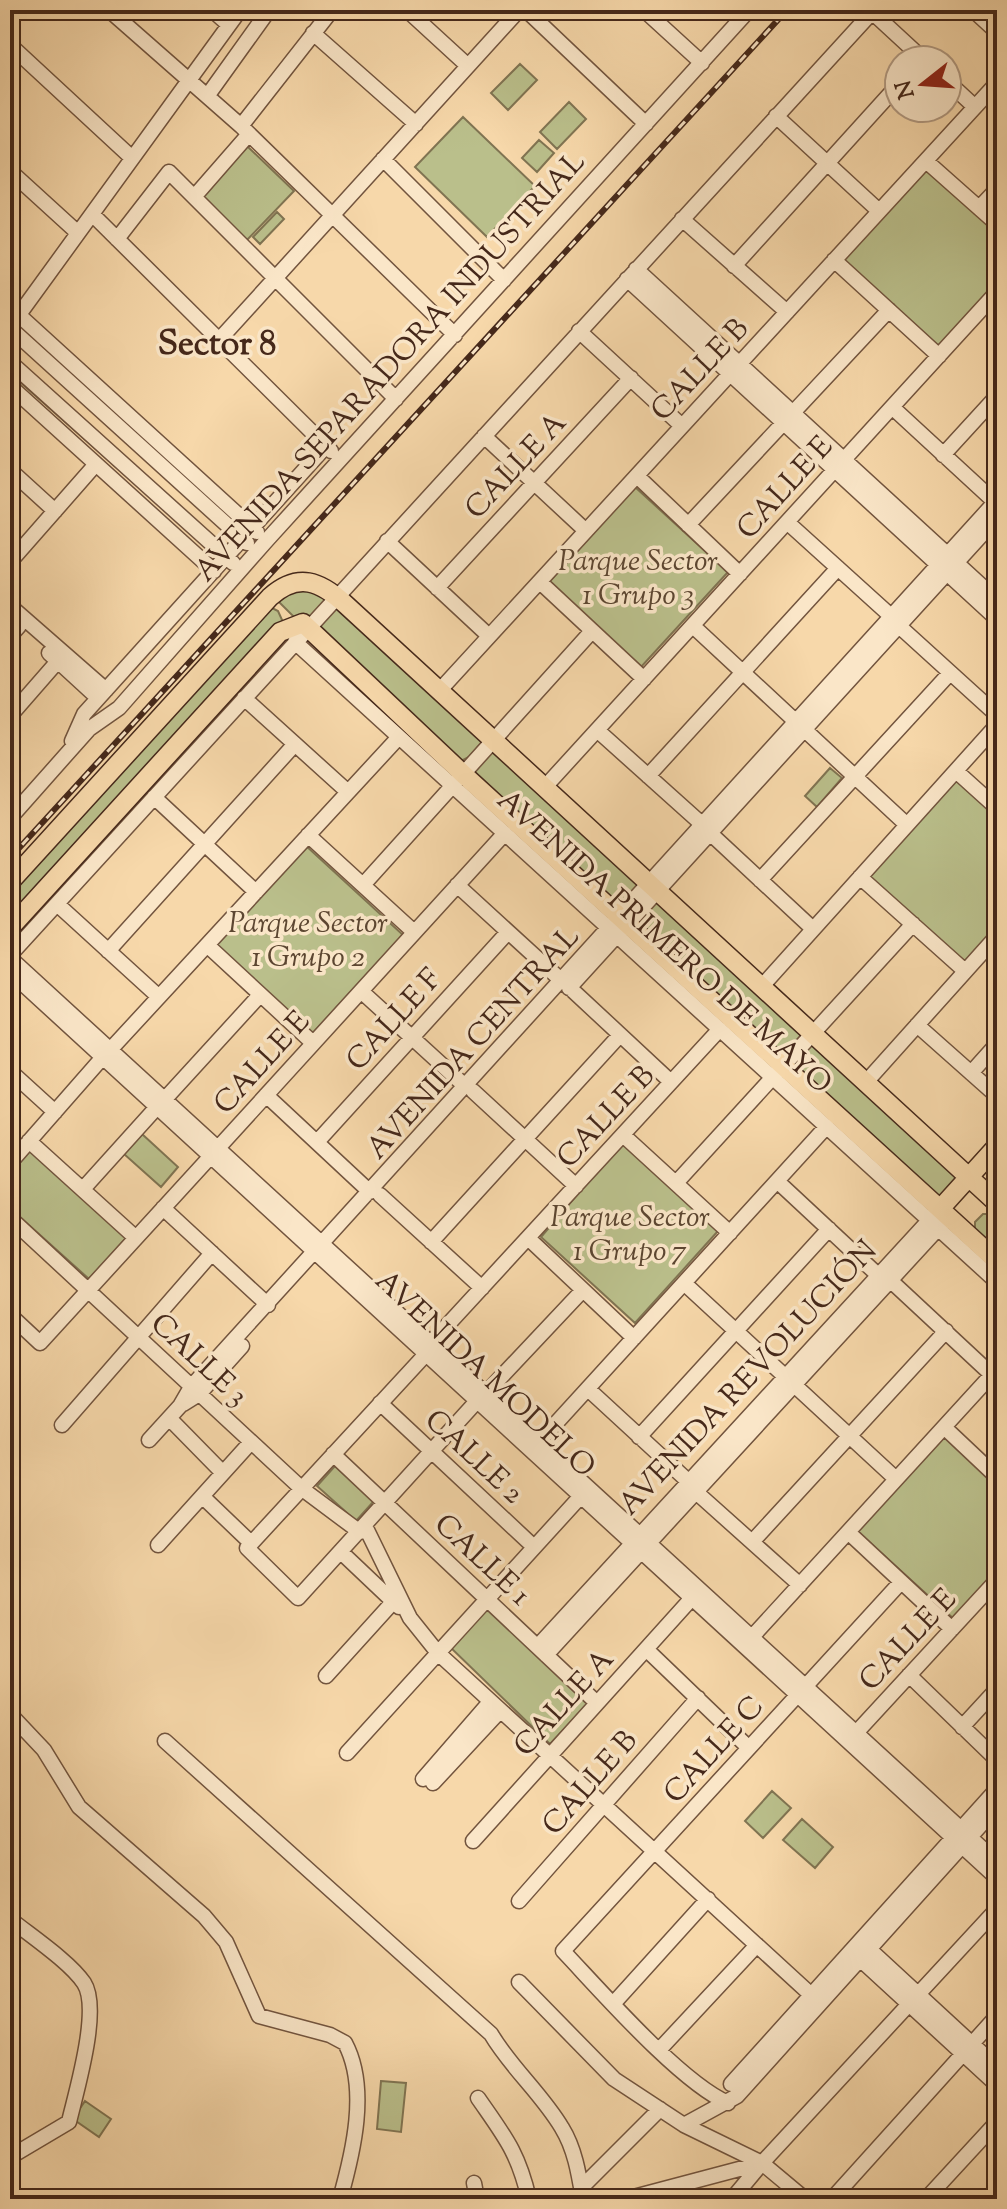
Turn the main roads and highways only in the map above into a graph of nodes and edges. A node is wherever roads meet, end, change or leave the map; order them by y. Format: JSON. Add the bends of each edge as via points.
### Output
{"nodes":[{"id":1,"x":270,"y":597,"type":"junction"},
{"id":2,"x":300,"y":631,"type":"junction"},
{"id":3,"x":10,"y":882,"type":"edge"},
{"id":4,"x":10,"y":928,"type":"edge"},
{"id":5,"x":997,"y":1146,"type":"edge"},
{"id":6,"x":997,"y":1164,"type":"edge"},
{"id":7,"x":973,"y":1181,"type":"junction"},
{"id":8,"x":997,"y":1203,"type":"edge"},
{"id":9,"x":939,"y":1219,"type":"junction"},
{"id":10,"x":997,"y":1261,"type":"edge"}],
"edges":[{"from":1,"to":2,"type":"main road"},
{"from":1,"to":3,"type":"main road"},
{"from":1,"to":7,"type":"main road","name":"AVENIDA PRIMERO DE MAYO","via":[[290,582],[305,580],[337,596]]},
{"from":2,"to":4,"type":"main road","via":[[280,632]]},
{"from":2,"to":9,"type":"main road","name":"AVENIDA PRIMERO DE MAYO"},
{"from":5,"to":7,"type":"main road","name":"AVENIDA REVOLUCIÓN"},
{"from":6,"to":7,"type":"main road","name":"AVENIDA REVOLUCIÓN"},
{"from":7,"to":8,"type":"main road","name":"AVENIDA PRIMERO DE MAYO"},
{"from":7,"to":9,"type":"main road","name":"AVENIDA REVOLUCIÓN"},
{"from":9,"to":10,"type":"main road","name":"AVENIDA PRIMERO DE MAYO"}]}
